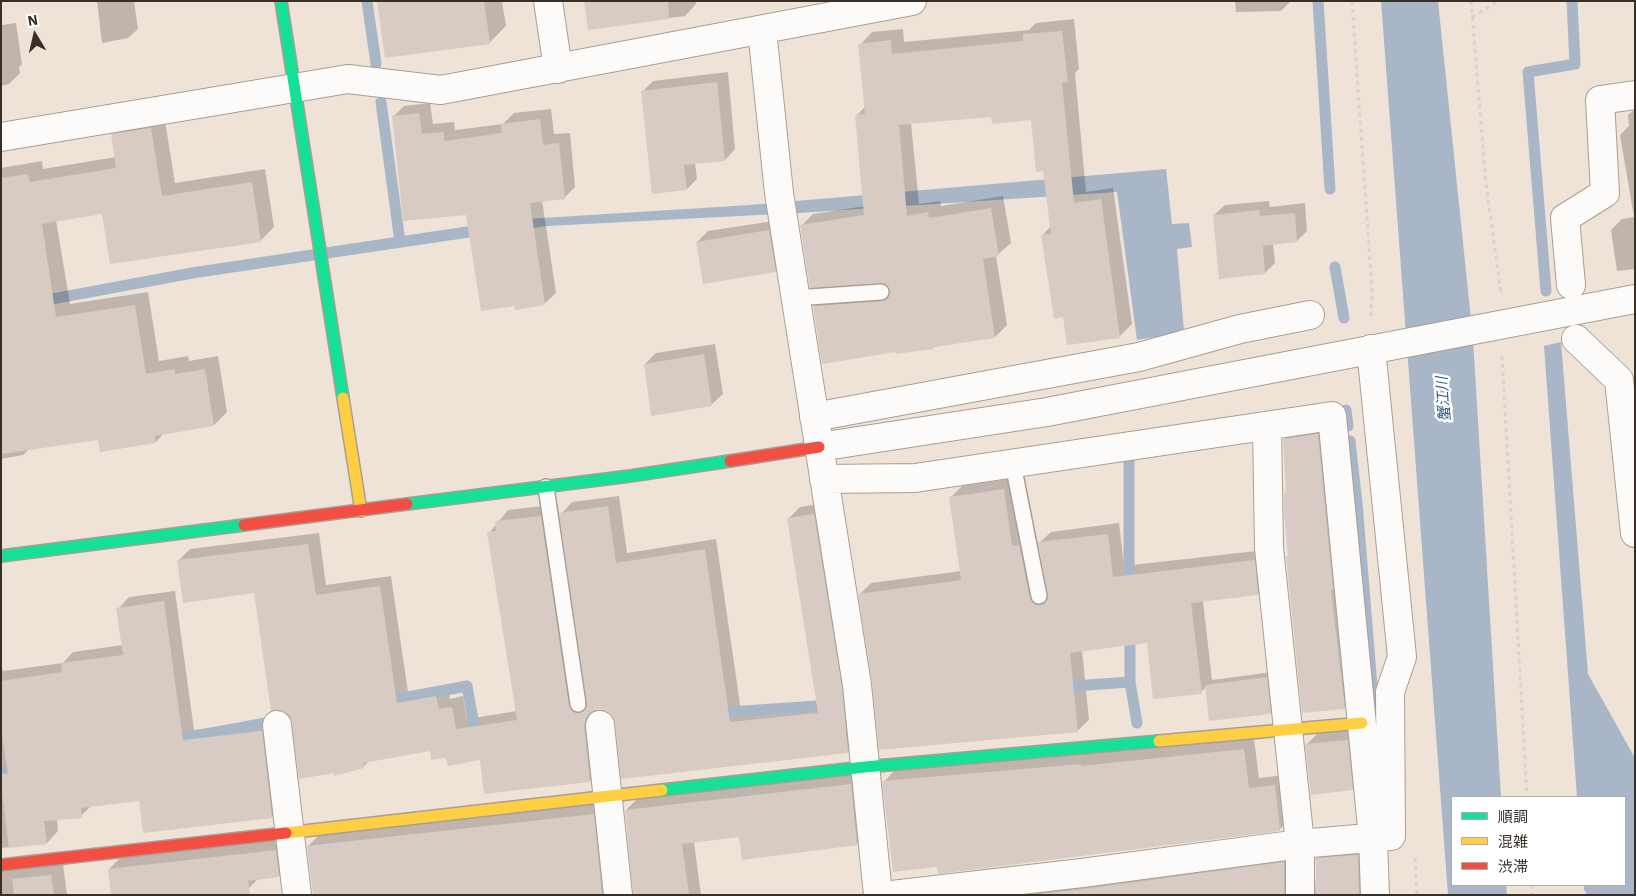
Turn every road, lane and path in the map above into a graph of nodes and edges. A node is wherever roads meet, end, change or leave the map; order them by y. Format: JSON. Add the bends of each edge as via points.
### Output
{"nodes":[{"id":1,"x":282,"y":1,"type":"edge"},
{"id":2,"x":548,"y":1,"type":"edge"},
{"id":3,"x":912,"y":1,"type":"edge"},
{"id":4,"x":1352,"y":1,"type":"edge"},
{"id":5,"x":1471,"y":1,"type":"edge"},
{"id":6,"x":1498,"y":1,"type":"edge"},
{"id":7,"x":1472,"y":17,"type":"junction"},
{"id":8,"x":762,"y":30,"type":"junction"},
{"id":9,"x":558,"y":69,"type":"junction"},
{"id":10,"x":295,"y":88,"type":"junction"},
{"id":11,"x":1635,"y":96,"type":"edge"},
{"id":12,"x":1,"y":137,"type":"edge"},
{"id":13,"x":1571,"y":285,"type":"dead end"},
{"id":14,"x":881,"y":292,"type":"dead end"},
{"id":15,"x":795,"y":298,"type":"junction"},
{"id":16,"x":1635,"y":299,"type":"edge"},
{"id":17,"x":1310,"y":315,"type":"dead end"},
{"id":18,"x":1499,"y":325,"type":"junction"},
{"id":19,"x":1576,"y":339,"type":"dead end"},
{"id":20,"x":1377,"y":348,"type":"junction"},
{"id":21,"x":814,"y":417,"type":"junction"},
{"id":22,"x":1267,"y":426,"type":"junction"},
{"id":23,"x":819,"y":447,"type":"junction"},
{"id":24,"x":1013,"y":464,"type":"junction"},
{"id":25,"x":824,"y":479,"type":"junction"},
{"id":26,"x":546,"y":487,"type":"junction"},
{"id":27,"x":1632,"y":490,"type":"edge"},
{"id":28,"x":361,"y":511,"type":"junction"},
{"id":29,"x":1635,"y":533,"type":"edge"},
{"id":30,"x":1,"y":556,"type":"edge"},
{"id":31,"x":1039,"y":596,"type":"dead end"},
{"id":32,"x":578,"y":704,"type":"dead end"},
{"id":33,"x":1362,"y":723,"type":"junction"},
{"id":34,"x":277,"y":725,"type":"dead end"},
{"id":35,"x":600,"y":725,"type":"dead end"},
{"id":36,"x":1287,"y":730,"type":"junction"},
{"id":37,"x":865,"y":767,"type":"junction"},
{"id":38,"x":607,"y":796,"type":"junction"},
{"id":39,"x":1527,"y":796,"type":"edge"},
{"id":40,"x":290,"y":831,"type":"junction"},
{"id":41,"x":1373,"y":838,"type":"junction"},
{"id":42,"x":1300,"y":844,"type":"junction"},
{"id":43,"x":1,"y":865,"type":"edge"},
{"id":44,"x":1084,"y":884,"type":"edge"},
{"id":45,"x":297,"y":895,"type":"edge"},
{"id":46,"x":618,"y":895,"type":"edge"},
{"id":47,"x":878,"y":895,"type":"edge"},
{"id":48,"x":892,"y":895,"type":"edge"},
{"id":49,"x":1300,"y":895,"type":"edge"},
{"id":50,"x":1375,"y":895,"type":"edge"}],
"edges":[{"from":1,"to":10,"type":"street"},
{"from":2,"to":9,"type":"street"},
{"from":3,"to":8,"type":"street"},
{"from":4,"to":20,"type":"path"},
{"from":5,"to":7,"type":"path"},
{"from":6,"to":7,"type":"path"},
{"from":7,"to":18,"type":"path"},
{"from":8,"to":9,"type":"street"},
{"from":8,"to":15,"type":"street","via":[[779,193]]},
{"from":9,"to":10,"type":"street","via":[[442,90],[348,79]]},
{"from":10,"to":12,"type":"street"},
{"from":10,"to":28,"type":"street"},
{"from":11,"to":13,"type":"street","via":[[1600,100],[1605,193],[1565,218]]},
{"from":14,"to":15,"type":"lane"},
{"from":15,"to":21,"type":"street"},
{"from":16,"to":18,"type":"street"},
{"from":17,"to":21,"type":"street","via":[[1240,329],[1139,357]]},
{"from":18,"to":20,"type":"street"},
{"from":18,"to":39,"type":"path"},
{"from":19,"to":27,"type":"street","via":[[1619,380]]},
{"from":20,"to":23,"type":"street","via":[[1047,412]]},
{"from":20,"to":41,"type":"street","via":[[1402,657],[1390,692],[1391,836]]},
{"from":21,"to":23,"type":"street"},
{"from":22,"to":24,"type":"street"},
{"from":22,"to":33,"type":"street","via":[[1332,416]]},
{"from":22,"to":36,"type":"street","via":[[1269,548]]},
{"from":23,"to":25,"type":"street"},
{"from":23,"to":26,"type":"street"},
{"from":24,"to":25,"type":"street","via":[[915,478]]},
{"from":24,"to":31,"type":"lane"},
{"from":25,"to":37,"type":"street","via":[[857,685]]},
{"from":26,"to":28,"type":"street"},
{"from":26,"to":32,"type":"lane"},
{"from":27,"to":29,"type":"street"},
{"from":28,"to":30,"type":"street"},
{"from":33,"to":36,"type":"street"},
{"from":33,"to":41,"type":"street"},
{"from":34,"to":40,"type":"street"},
{"from":35,"to":38,"type":"street"},
{"from":36,"to":37,"type":"street"},
{"from":36,"to":42,"type":"street"},
{"from":37,"to":38,"type":"street"},
{"from":37,"to":47,"type":"street"},
{"from":38,"to":40,"type":"street"},
{"from":38,"to":46,"type":"street"},
{"from":40,"to":43,"type":"street"},
{"from":40,"to":45,"type":"street"},
{"from":41,"to":42,"type":"street"},
{"from":41,"to":50,"type":"street"},
{"from":42,"to":44,"type":"street"},
{"from":42,"to":49,"type":"street"},
{"from":44,"to":48,"type":"street"}]}
